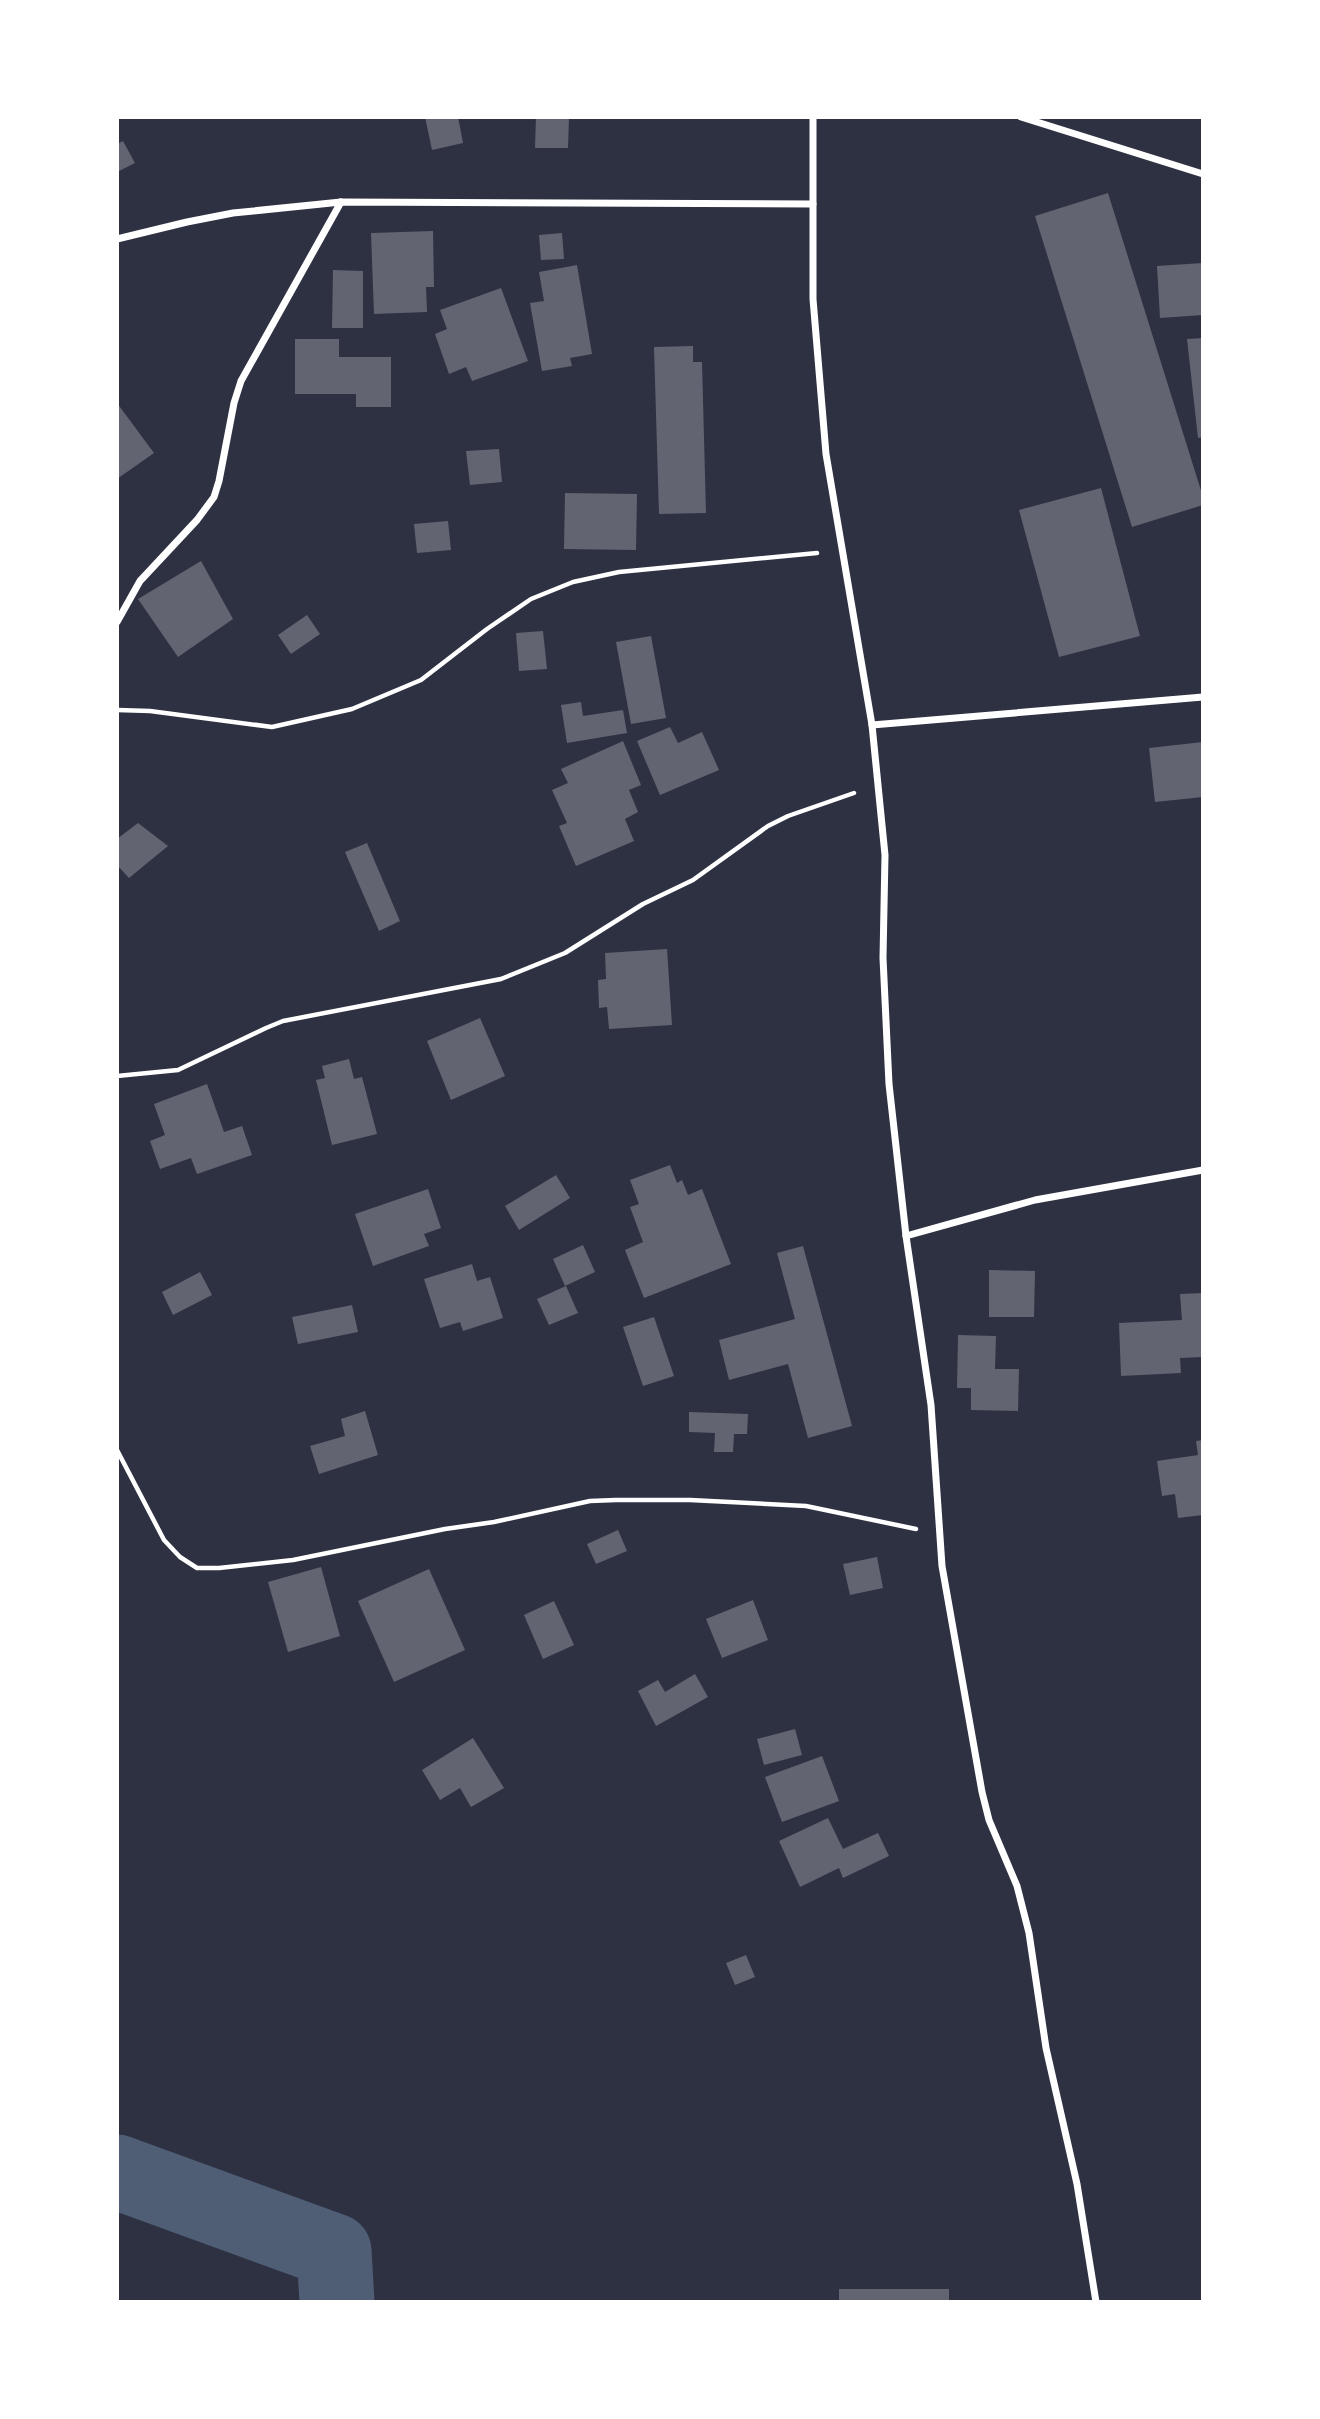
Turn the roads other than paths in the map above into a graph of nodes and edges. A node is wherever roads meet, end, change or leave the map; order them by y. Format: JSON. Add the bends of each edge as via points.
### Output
{"nodes":[{"id":1,"x":813,"y":117,"type":"edge"},
{"id":2,"x":1021,"y":117,"type":"edge"},
{"id":3,"x":1203,"y":174,"type":"edge"},
{"id":4,"x":341,"y":202,"type":"junction"},
{"id":5,"x":813,"y":204,"type":"junction"},
{"id":6,"x":117,"y":239,"type":"edge"},
{"id":7,"x":117,"y":622,"type":"edge"},
{"id":8,"x":1203,"y":697,"type":"edge"},
{"id":9,"x":872,"y":725,"type":"junction"},
{"id":10,"x":1203,"y":1170,"type":"edge"},
{"id":11,"x":906,"y":1237,"type":"junction"},
{"id":12,"x":1096,"y":2302,"type":"edge"}],
"edges":[{"from":1,"to":5,"type":"street"},
{"from":2,"to":3,"type":"street"},
{"from":4,"to":5,"type":"street"},
{"from":4,"to":6,"type":"street","via":[[233,213]]},
{"from":4,"to":7,"type":"street","via":[[241,381],[214,497],[140,581]]},
{"from":5,"to":9,"type":"street","via":[[813,299],[826,454]]},
{"from":8,"to":9,"type":"street"},
{"from":9,"to":11,"type":"street","via":[[885,855],[883,958],[889,1084]]},
{"from":10,"to":11,"type":"street","via":[[1035,1200]]},
{"from":11,"to":12,"type":"street","via":[[931,1405],[942,1566],[982,1792],[1029,1933],[1046,2048],[1077,2184]]}]}
